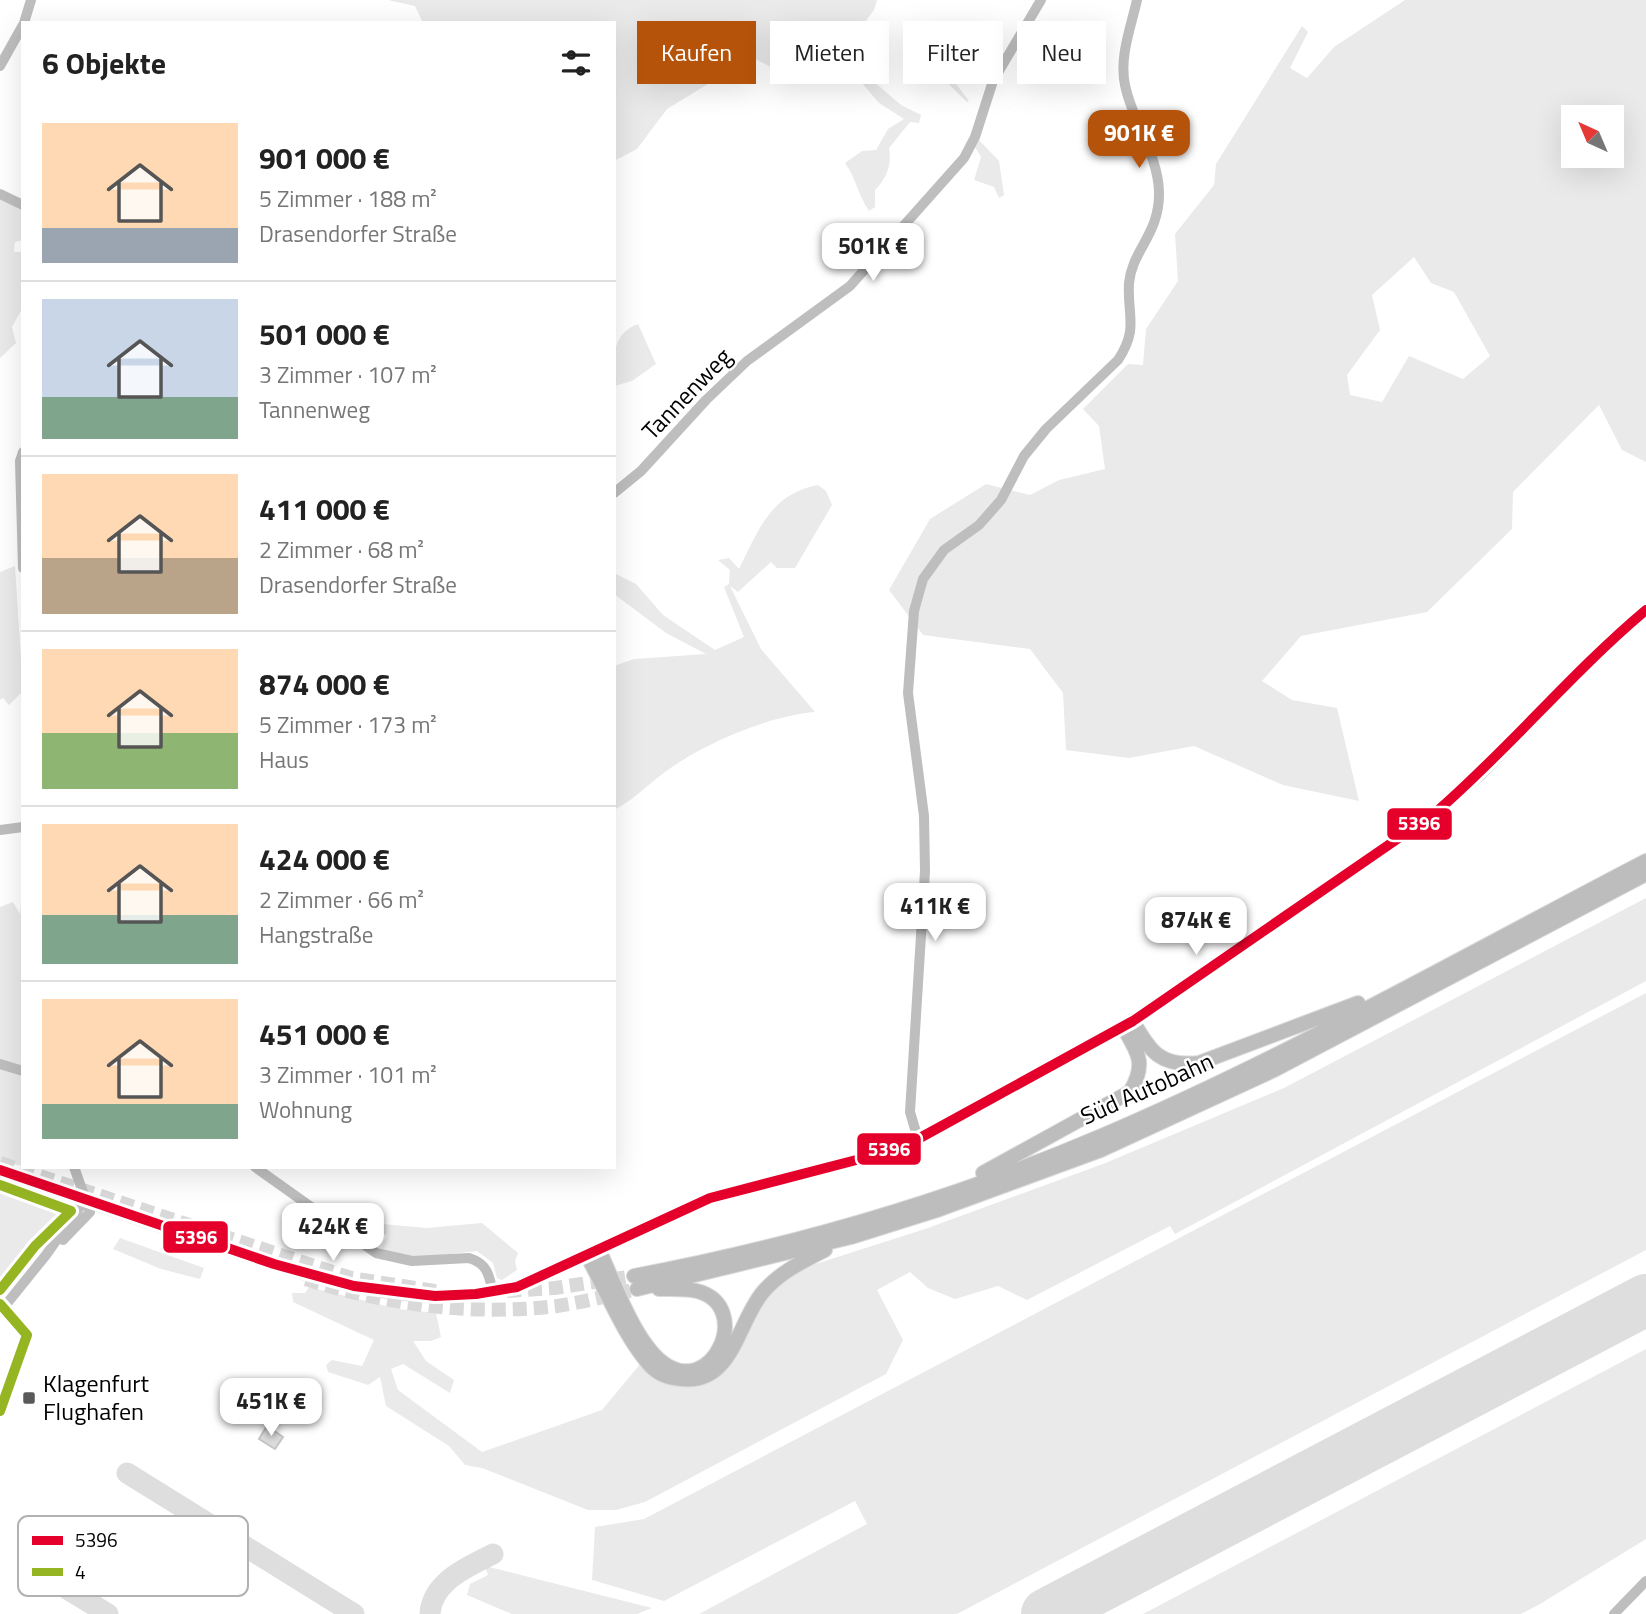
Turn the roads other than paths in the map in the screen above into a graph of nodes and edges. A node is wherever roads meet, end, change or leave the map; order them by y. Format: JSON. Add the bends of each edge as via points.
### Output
{"nodes":[{"id":1,"x":31,"y":0,"type":"edge"},
{"id":2,"x":1041,"y":0,"type":"edge"},
{"id":3,"x":1137,"y":0,"type":"edge"},
{"id":4,"x":24,"y":21,"type":"edge"},
{"id":5,"x":21,"y":28,"type":"edge"},
{"id":6,"x":0,"y":65,"type":"edge"},
{"id":7,"x":0,"y":194,"type":"edge"},
{"id":8,"x":21,"y":204,"type":"edge"},
{"id":9,"x":21,"y":458,"type":"edge"},
{"id":10,"x":616,"y":491,"type":"edge"},
{"id":11,"x":21,"y":497,"type":"edge"},
{"id":12,"x":1646,"y":610,"type":"edge"},
{"id":13,"x":21,"y":827,"type":"edge"},
{"id":14,"x":0,"y":830,"type":"edge"},
{"id":15,"x":1646,"y":861,"type":"edge"},
{"id":16,"x":1646,"y":874,"type":"edge"},
{"id":17,"x":1412,"y":984,"type":"junction"},
{"id":18,"x":1128,"y":1024,"type":"junction"},
{"id":19,"x":0,"y":1064,"type":"edge"},
{"id":20,"x":21,"y":1069,"type":"edge"},
{"id":21,"x":918,"y":1139,"type":"junction"},
{"id":22,"x":75,"y":1169,"type":"edge"},
{"id":23,"x":258,"y":1169,"type":"edge"},
{"id":24,"x":0,"y":1171,"type":"edge"},
{"id":25,"x":0,"y":1177,"type":"edge"},
{"id":26,"x":951,"y":1192,"type":"junction"},
{"id":27,"x":84,"y":1200,"type":"junction"},
{"id":28,"x":65,"y":1228,"type":"junction"},
{"id":29,"x":851,"y":1237,"type":"junction"},
{"id":30,"x":593,"y":1253,"type":"junction"},
{"id":31,"x":47,"y":1255,"type":"junction"},
{"id":32,"x":635,"y":1283,"type":"junction"},
{"id":33,"x":493,"y":1293,"type":"junction"},
{"id":34,"x":0,"y":1312,"type":"edge"},
{"id":35,"x":1646,"y":1581,"type":"edge"},
{"id":36,"x":1614,"y":1614,"type":"edge"}],
"edges":[{"from":1,"to":4,"type":"street"},
{"from":2,"to":10,"type":"street","name":"Tannenweg","via":[[993,81],[964,158],[850,286],[747,361]]},
{"from":3,"to":21,"type":"street","via":[[1123,71],[1152,158],[1159,210],[1129,283],[1133,320],[1127,347],[1046,429],[1024,456],[1001,500],[979,525],[944,550],[923,579],[914,611],[909,715],[924,817],[925,871],[910,1112]]},
{"from":5,"to":6,"type":"street"},
{"from":7,"to":8,"type":"street"},
{"from":9,"to":11,"type":"street"},
{"from":12,"to":18,"type":"main road","via":[[1435,813]]},
{"from":13,"to":14,"type":"street"},
{"from":15,"to":17,"type":"highway","name":"Süd Autobahn"},
{"from":16,"to":29,"type":"highway","name":"Süd Autobahn","via":[[1182,1114],[1038,1174]]},
{"from":17,"to":18,"type":"highway","via":[[1199,1063],[1165,1062]]},
{"from":17,"to":26,"type":"highway","name":"Süd Autobahn","via":[[1164,1108]]},
{"from":18,"to":21,"type":"main road"},
{"from":18,"to":26,"type":"highway","via":[[1140,1061],[1140,1076],[1130,1092]]},
{"from":19,"to":20,"type":"street"},
{"from":21,"to":30,"type":"main road","via":[[864,1158],[710,1198]]},
{"from":22,"to":27,"type":"street"},
{"from":23,"to":33,"type":"street","via":[[376,1253],[412,1261],[477,1260],[488,1271]]},
{"from":24,"to":27,"type":"main road"},
{"from":25,"to":28,"type":"street","via":[[57,1201],[65,1211]]},
{"from":26,"to":32,"type":"highway","name":"Süd Autobahn"},
{"from":27,"to":28,"type":"street"},
{"from":27,"to":31,"type":"street","via":[[90,1212]]},
{"from":27,"to":33,"type":"main road","via":[[335,1281],[443,1298]]},
{"from":28,"to":31,"type":"street"},
{"from":29,"to":30,"type":"highway","via":[[791,1267],[777,1279],[752,1309],[727,1359],[709,1374],[687,1380],[659,1374],[650,1366],[631,1340]]},
{"from":29,"to":32,"type":"highway","name":"Süd Autobahn"},
{"from":30,"to":32,"type":"highway","via":[[639,1334],[664,1364],[690,1370],[703,1367],[720,1351],[725,1322],[714,1300],[699,1291]]},
{"from":30,"to":33,"type":"main road","via":[[542,1278]]},
{"from":31,"to":34,"type":"street"},
{"from":35,"to":36,"type":"street"}]}
